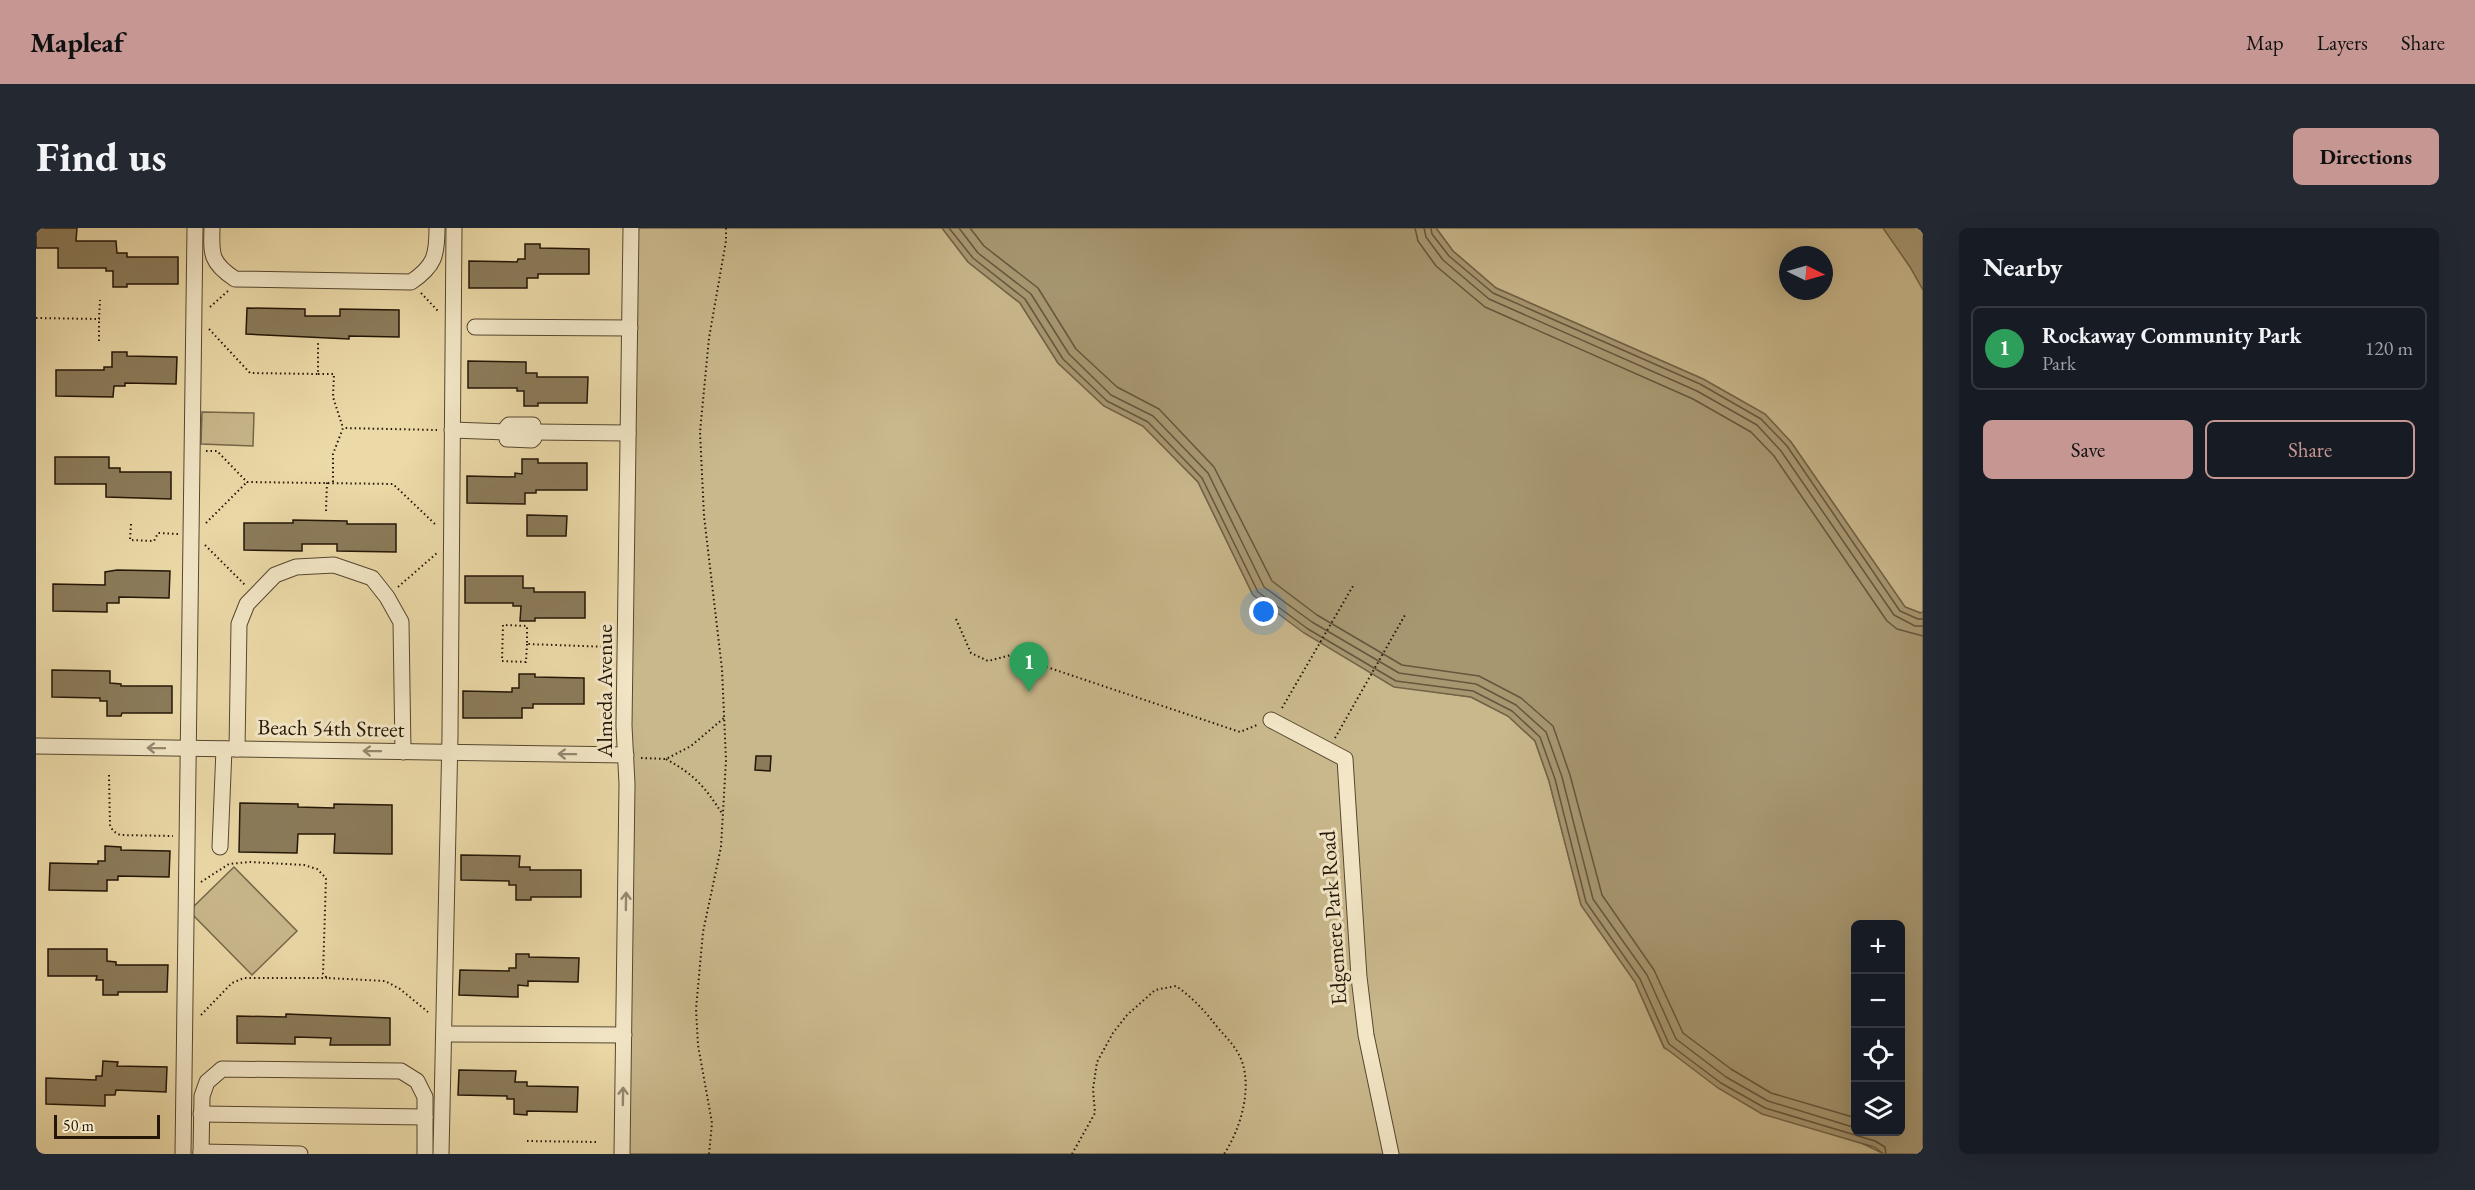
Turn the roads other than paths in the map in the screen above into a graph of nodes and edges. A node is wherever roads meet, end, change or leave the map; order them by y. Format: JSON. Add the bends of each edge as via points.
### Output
{"nodes":[{"id":1,"x":195,"y":228,"type":"edge"},
{"id":2,"x":212,"y":228,"type":"edge"},
{"id":3,"x":437,"y":228,"type":"edge"},
{"id":4,"x":454,"y":228,"type":"edge"},
{"id":5,"x":631,"y":228,"type":"edge"},
{"id":6,"x":475,"y":327,"type":"dead end"},
{"id":7,"x":630,"y":328,"type":"junction"},
{"id":8,"x":452,"y":430,"type":"junction"},
{"id":9,"x":628,"y":433,"type":"junction"},
{"id":10,"x":1273,"y":721,"type":"road end"},
{"id":11,"x":36,"y":746,"type":"edge"},
{"id":12,"x":189,"y":748,"type":"junction"},
{"id":13,"x":231,"y":749,"type":"junction"},
{"id":14,"x":403,"y":752,"type":"junction"},
{"id":15,"x":449,"y":752,"type":"junction"},
{"id":16,"x":626,"y":755,"type":"junction"},
{"id":17,"x":220,"y":847,"type":"dead end"},
{"id":18,"x":444,"y":1029,"type":"junction"},
{"id":19,"x":624,"y":1035,"type":"junction"},
{"id":20,"x":201,"y":1114,"type":"junction"},
{"id":21,"x":425,"y":1117,"type":"junction"},
{"id":22,"x":201,"y":1153,"type":"edge"},
{"id":23,"x":183,"y":1154,"type":"edge"},
{"id":24,"x":300,"y":1154,"type":"edge"},
{"id":25,"x":425,"y":1154,"type":"edge"},
{"id":26,"x":441,"y":1154,"type":"edge"},
{"id":27,"x":622,"y":1154,"type":"edge"},
{"id":28,"x":1391,"y":1154,"type":"edge"}],
"edges":[{"from":1,"to":12,"type":"street"},
{"from":2,"to":3,"type":"street","via":[[211,252],[216,263],[235,279],[411,282],[429,268],[437,252]]},
{"from":4,"to":8,"type":"street"},
{"from":5,"to":7,"type":"street","name":"Almeda Avenue"},
{"from":6,"to":7,"type":"street"},
{"from":7,"to":9,"type":"street","name":"Almeda Avenue"},
{"from":8,"to":9,"type":"street","via":[[507,432],[507,439],[532,440],[534,432]]},
{"from":8,"to":15,"type":"street"},
{"from":9,"to":16,"type":"street","name":"Almeda Avenue"},
{"from":10,"to":28,"type":"street","name":"Edgemere Park Road","via":[[1345,759],[1361,996]]},
{"from":12,"to":11,"type":"street","name":"Beach 54th Street","one_way":true},
{"from":12,"to":13,"type":"street","name":"Beach 54th Street"},
{"from":12,"to":23,"type":"street"},
{"from":14,"to":13,"type":"street","name":"Beach 54th Street","one_way":true},
{"from":13,"to":14,"type":"street","via":[[239,624],[248,604],[275,575],[296,567],[334,565],[372,578],[400,622]]},
{"from":13,"to":17,"type":"street"},
{"from":14,"to":15,"type":"street","name":"Beach 54th Street"},
{"from":16,"to":15,"type":"street","name":"Beach 54th Street","one_way":true},
{"from":15,"to":18,"type":"street"},
{"from":19,"to":16,"type":"street","name":"Almeda Avenue","one_way":true},
{"from":18,"to":19,"type":"street"},
{"from":18,"to":26,"type":"street"},
{"from":27,"to":19,"type":"street","name":"Almeda Avenue","one_way":true},
{"from":20,"to":21,"type":"street"},
{"from":20,"to":21,"type":"street","via":[[207,1082],[222,1069],[401,1071],[417,1081],[425,1097]]},
{"from":20,"to":22,"type":"street"},
{"from":21,"to":25,"type":"street"},
{"from":22,"to":24,"type":"street"}]}
